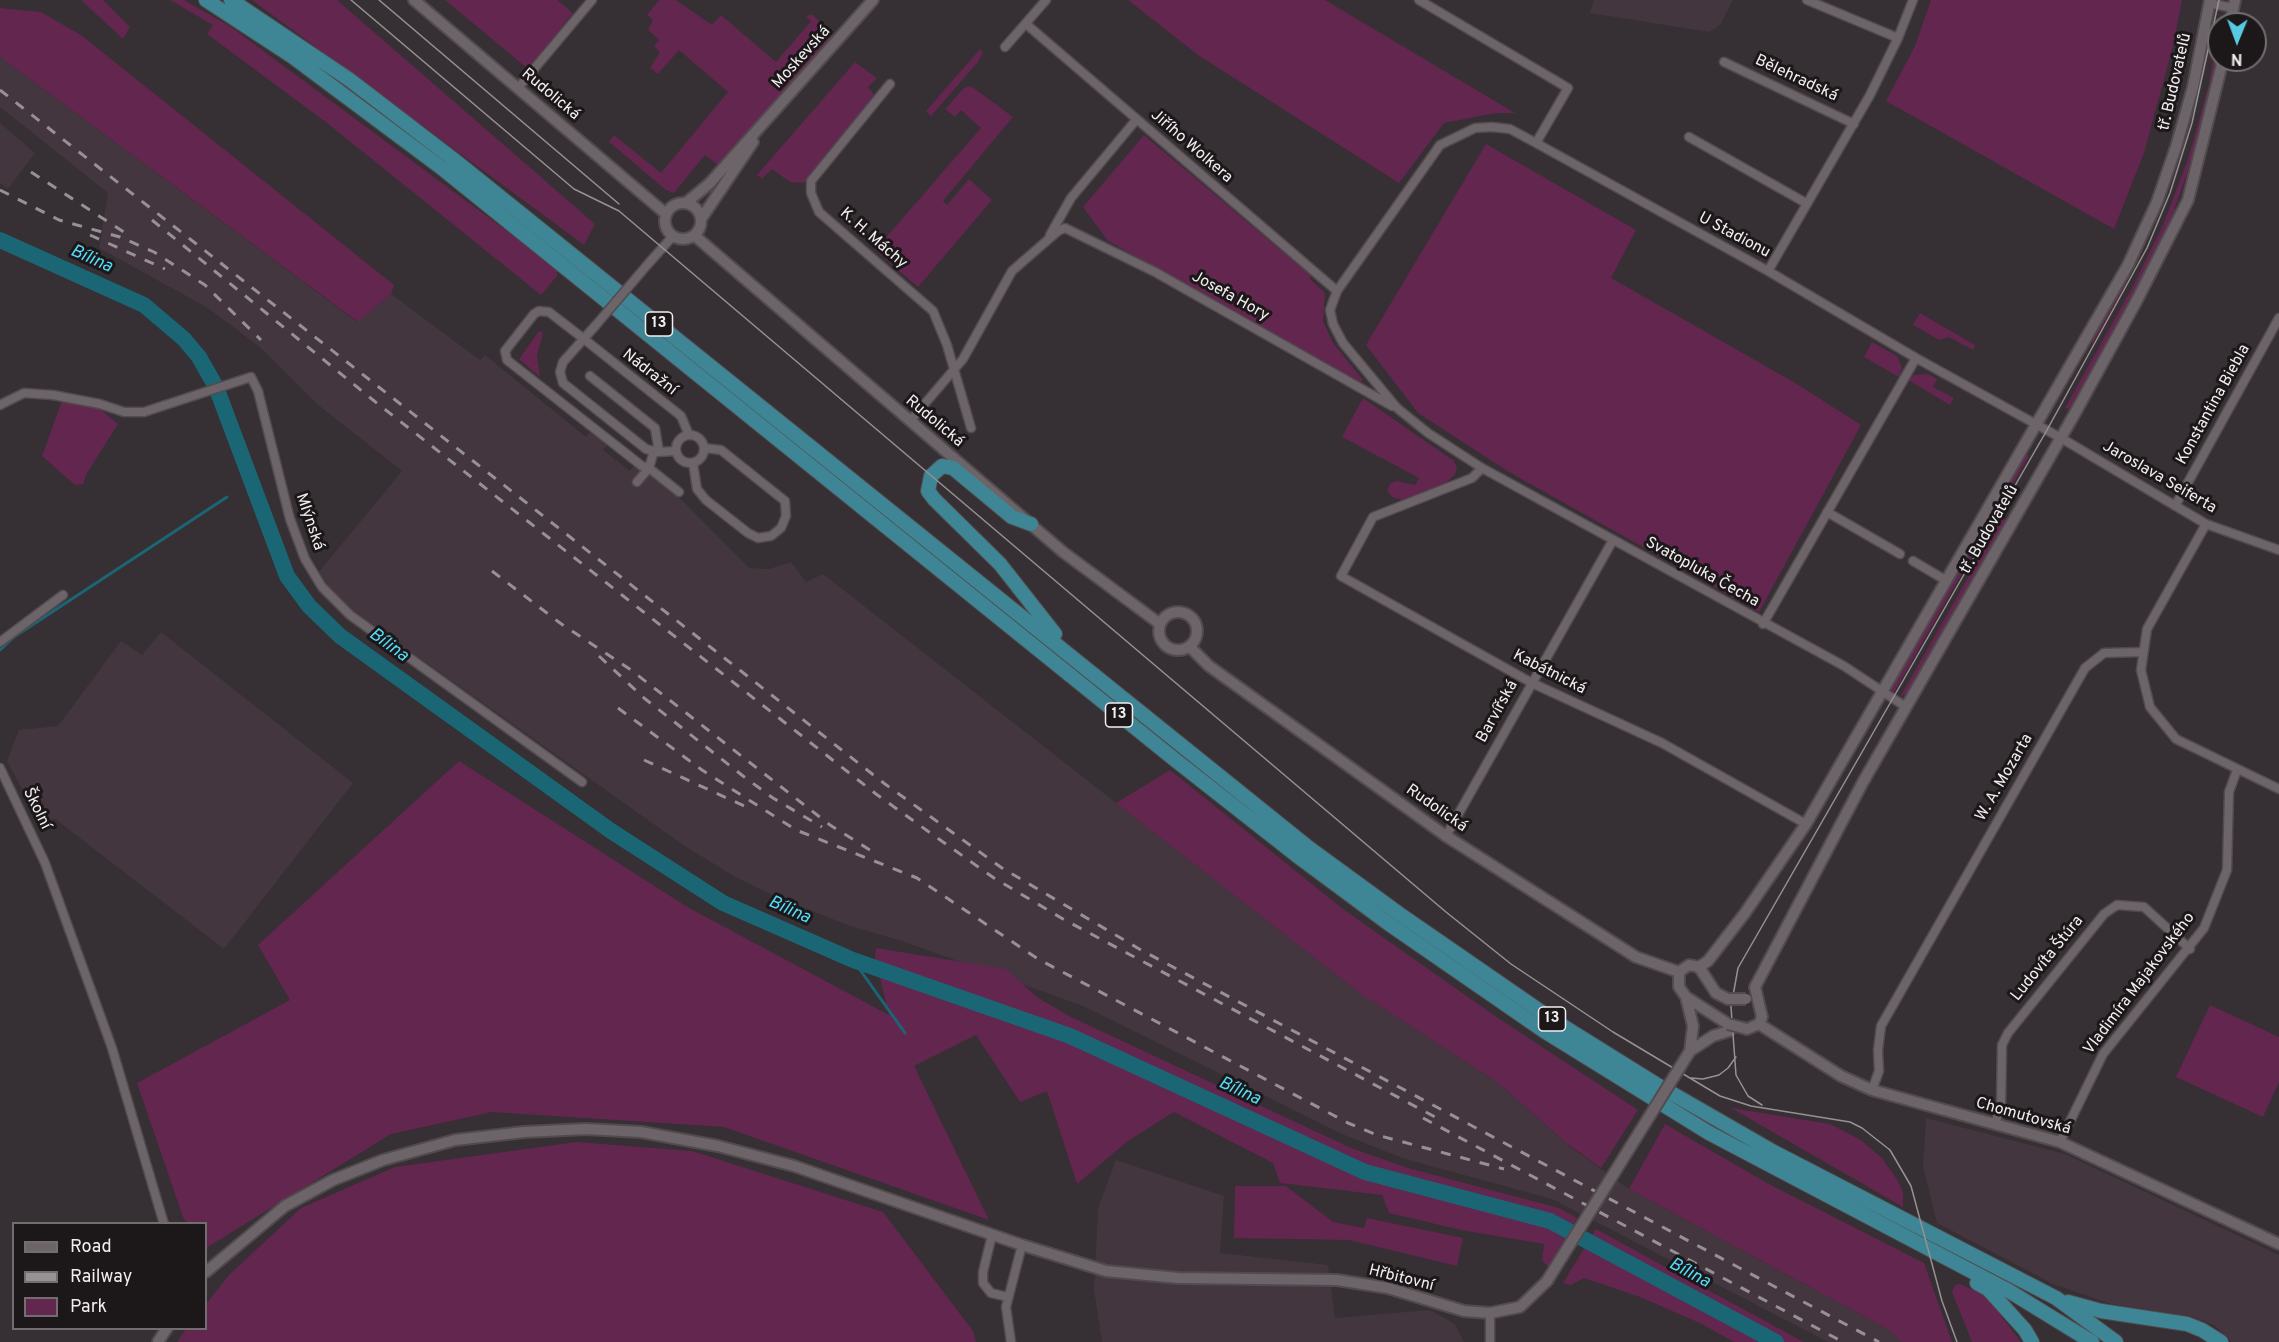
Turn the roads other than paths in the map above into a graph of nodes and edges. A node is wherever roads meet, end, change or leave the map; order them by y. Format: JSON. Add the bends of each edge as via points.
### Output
{"nodes":[{"id":1,"x":206,"y":0,"type":"edge"},
{"id":2,"x":231,"y":0,"type":"edge"},
{"id":3,"x":414,"y":0,"type":"edge"},
{"id":4,"x":592,"y":0,"type":"edge"},
{"id":5,"x":873,"y":0,"type":"edge"},
{"id":6,"x":1046,"y":0,"type":"edge"},
{"id":7,"x":1419,"y":0,"type":"edge"},
{"id":8,"x":1807,"y":0,"type":"edge"},
{"id":9,"x":1913,"y":0,"type":"edge"},
{"id":10,"x":2210,"y":1,"type":"edge"},
{"id":11,"x":2234,"y":4,"type":"edge"},
{"id":12,"x":1026,"y":24,"type":"junction"},
{"id":13,"x":1898,"y":38,"type":"junction"},
{"id":14,"x":1005,"y":46,"type":"dead end"},
{"id":15,"x":1724,"y":62,"type":"dead end"},
{"id":16,"x":2220,"y":72,"type":"edge"},
{"id":17,"x":890,"y":84,"type":"dead end"},
{"id":18,"x":518,"y":88,"type":"junction"},
{"id":19,"x":778,"y":108,"type":"junction"},
{"id":20,"x":1136,"y":120,"type":"junction"},
{"id":21,"x":1854,"y":124,"type":"junction"},
{"id":22,"x":1689,"y":137,"type":"dead end"},
{"id":23,"x":1536,"y":143,"type":"junction"},
{"id":24,"x":686,"y":203,"type":"junction"},
{"id":25,"x":1806,"y":204,"type":"junction"},
{"id":26,"x":666,"y":214,"type":"junction"},
{"id":27,"x":701,"y":219,"type":"junction"},
{"id":28,"x":673,"y":236,"type":"junction"},
{"id":29,"x":694,"y":236,"type":"junction"},
{"id":30,"x":1047,"y":240,"type":"junction"},
{"id":31,"x":1767,"y":271,"type":"junction"},
{"id":32,"x":1336,"y":291,"type":"junction"},
{"id":33,"x":2279,"y":318,"type":"edge"},
{"id":34,"x":584,"y":339,"type":"junction"},
{"id":35,"x":1916,"y":358,"type":"junction"},
{"id":36,"x":953,"y":371,"type":"junction"},
{"id":37,"x":590,"y":376,"type":"dead end"},
{"id":38,"x":0,"y":405,"type":"edge"},
{"id":39,"x":1397,"y":408,"type":"junction"},
{"id":40,"x":910,"y":421,"type":"junction"},
{"id":41,"x":2035,"y":425,"type":"junction"},
{"id":42,"x":971,"y":428,"type":"dead end"},
{"id":43,"x":689,"y":435,"type":"junction"},
{"id":44,"x":2061,"y":438,"type":"junction"},
{"id":45,"x":704,"y":448,"type":"junction"},
{"id":46,"x":657,"y":452,"type":"junction"},
{"id":47,"x":676,"y":452,"type":"junction"},
{"id":48,"x":693,"y":463,"type":"junction"},
{"id":49,"x":649,"y":468,"type":"junction"},
{"id":50,"x":1482,"y":468,"type":"junction"},
{"id":51,"x":636,"y":482,"type":"dead end"},
{"id":52,"x":679,"y":492,"type":"dead end"},
{"id":53,"x":2175,"y":506,"type":"junction"},
{"id":54,"x":1827,"y":512,"type":"junction"},
{"id":55,"x":1031,"y":524,"type":"junction"},
{"id":56,"x":2206,"y":524,"type":"junction"},
{"id":57,"x":1613,"y":540,"type":"junction"},
{"id":58,"x":2279,"y":550,"type":"edge"},
{"id":59,"x":1900,"y":554,"type":"dead end"},
{"id":60,"x":1913,"y":561,"type":"dead end"},
{"id":61,"x":1947,"y":581,"type":"junction"},
{"id":62,"x":63,"y":595,"type":"dead end"},
{"id":63,"x":1160,"y":624,"type":"junction"},
{"id":64,"x":1763,"y":624,"type":"junction"},
{"id":65,"x":0,"y":642,"type":"edge"},
{"id":66,"x":1190,"y":647,"type":"junction"},
{"id":67,"x":2144,"y":652,"type":"junction"},
{"id":68,"x":1079,"y":660,"type":"junction"},
{"id":69,"x":1532,"y":683,"type":"junction"},
{"id":70,"x":1884,"y":692,"type":"junction"},
{"id":71,"x":1906,"y":707,"type":"junction"},
{"id":72,"x":0,"y":768,"type":"edge"},
{"id":73,"x":2237,"y":770,"type":"junction"},
{"id":74,"x":582,"y":782,"type":"dead end"},
{"id":75,"x":2279,"y":789,"type":"edge"},
{"id":76,"x":1806,"y":824,"type":"junction"},
{"id":77,"x":1446,"y":836,"type":"junction"},
{"id":78,"x":2190,"y":949,"type":"junction"},
{"id":79,"x":1699,"y":967,"type":"junction"},
{"id":80,"x":1679,"y":972,"type":"junction"},
{"id":81,"x":1686,"y":997,"type":"junction"},
{"id":82,"x":1751,"y":1001,"type":"junction"},
{"id":83,"x":1759,"y":1024,"type":"junction"},
{"id":84,"x":1735,"y":1028,"type":"junction"},
{"id":85,"x":1690,"y":1051,"type":"junction"},
{"id":86,"x":1872,"y":1090,"type":"junction"},
{"id":87,"x":1995,"y":1123,"type":"junction"},
{"id":88,"x":2060,"y":1142,"type":"junction"},
{"id":89,"x":163,"y":1222,"type":"edge"},
{"id":90,"x":1891,"y":1230,"type":"junction"},
{"id":91,"x":992,"y":1235,"type":"junction"},
{"id":92,"x":2279,"y":1244,"type":"edge"},
{"id":93,"x":1022,"y":1245,"type":"junction"},
{"id":94,"x":207,"y":1271,"type":"edge"},
{"id":95,"x":1008,"y":1297,"type":"junction"},
{"id":96,"x":2056,"y":1298,"type":"junction"},
{"id":97,"x":1490,"y":1313,"type":"junction"},
{"id":98,"x":1011,"y":1342,"type":"edge"},
{"id":99,"x":1490,"y":1342,"type":"edge"},
{"id":100,"x":2032,"y":1342,"type":"edge"},
{"id":101,"x":2092,"y":1342,"type":"edge"},
{"id":102,"x":2116,"y":1342,"type":"edge"},
{"id":103,"x":2220,"y":1342,"type":"edge"}],
"edges":[{"from":1,"to":90,"type":"highway","number":"13","via":[[293,57],[443,169],[1148,738],[1389,924],[1544,1031],[1651,1098]]},
{"from":2,"to":68,"type":"highway","number":"13","via":[[350,80],[453,159]]},
{"from":3,"to":18,"type":"street","name":"Rudolická"},
{"from":4,"to":18,"type":"street"},
{"from":5,"to":19,"type":"street","name":"Moskevská"},
{"from":6,"to":12,"type":"street"},
{"from":7,"to":23,"type":"street","via":[[1568,88]]},
{"from":8,"to":13,"type":"street"},
{"from":9,"to":13,"type":"street"},
{"from":10,"to":11,"type":"street"},
{"from":10,"to":41,"type":"street","name":"tř. Budovatelů","via":[[2185,116],[2157,202],[2113,293]]},
{"from":12,"to":14,"type":"street"},
{"from":12,"to":20,"type":"street","name":"Jiřího Wolkera"},
{"from":13,"to":21,"type":"street"},
{"from":15,"to":21,"type":"street","name":"Bělehradská"},
{"from":16,"to":44,"type":"street","name":"tř. Budovatelů","via":[[2188,200]]},
{"from":17,"to":36,"type":"street","name":"K. H. Máchy","via":[[812,181],[811,193],[819,212],[933,311]]},
{"from":18,"to":26,"type":"street","name":"Rudolická"},
{"from":19,"to":24,"type":"street","name":"Moskevská","via":[[710,183]]},
{"from":19,"to":27,"type":"street","name":"Moskevská"},
{"from":20,"to":30,"type":"street","name":"Josefa Hory","via":[[1071,198]]},
{"from":20,"to":32,"type":"street","name":"Jiřího Wolkera"},
{"from":21,"to":25,"type":"street"},
{"from":22,"to":25,"type":"street"},
{"from":23,"to":31,"type":"street","name":"U Stadionu"},
{"from":23,"to":32,"type":"street","name":"U Stadionu","via":[[1510,129],[1492,127],[1475,128],[1440,145]]},
{"from":24,"to":26,"type":"street","via":[[674,205]]},
{"from":24,"to":27,"type":"street","via":[[696,208]]},
{"from":25,"to":31,"type":"street"},
{"from":26,"to":28,"type":"street","via":[[666,229]]},
{"from":27,"to":29,"type":"street"},
{"from":28,"to":29,"type":"street","via":[[684,240]]},
{"from":28,"to":34,"type":"street","bridge":true},
{"from":29,"to":40,"type":"street","name":"Rudolická"},
{"from":30,"to":36,"type":"street","name":"Josefa Hory","via":[[1012,271],[963,360]]},
{"from":30,"to":39,"type":"street","name":"Josefa Hory","via":[[1058,231],[1072,229]]},
{"from":31,"to":35,"type":"street","name":"U Stadionu"},
{"from":32,"to":39,"type":"street","name":"Svatopluka Čecha","via":[[1330,310],[1333,324],[1343,343]]},
{"from":33,"to":53,"type":"street","name":"Konstantina Biebla"},
{"from":34,"to":43,"type":"street","name":"Nádražní","via":[[681,416]]},
{"from":34,"to":46,"type":"street","via":[[564,362],[560,372],[563,383],[646,449]]},
{"from":34,"to":49,"type":"street","name":"Nádražní","via":[[549,312],[539,311],[505,355],[575,414]]},
{"from":35,"to":41,"type":"street","name":"U Stadionu"},
{"from":35,"to":54,"type":"street"},
{"from":36,"to":40,"type":"street","name":"Josefa Hory"},
{"from":36,"to":42,"type":"street","name":"K. H. Máchy"},
{"from":37,"to":46,"type":"street","via":[[655,428]]},
{"from":38,"to":74,"type":"street","name":"Mlýnská","via":[[24,393],[144,411],[251,377],[258,391],[290,519],[305,559],[322,587],[350,615]]},
{"from":39,"to":50,"type":"street","name":"Svatopluka Čecha"},
{"from":40,"to":55,"type":"street","name":"Rudolická"},
{"from":41,"to":44,"type":"street","name":"Jaroslava Seiferta"},
{"from":41,"to":61,"type":"street","name":"tř. Budovatelů"},
{"from":43,"to":45,"type":"street","via":[[699,439]]},
{"from":43,"to":47,"type":"street","via":[[677,442]]},
{"from":44,"to":53,"type":"street","name":"Jaroslava Seiferta"},
{"from":44,"to":71,"type":"street","name":"tř. Budovatelů"},
{"from":45,"to":48,"type":"street"},
{"from":45,"to":48,"type":"street","via":[[721,450],[785,501],[786,516],[781,528],[771,536],[758,538],[748,533],[697,489]]},
{"from":46,"to":47,"type":"street"},
{"from":46,"to":49,"type":"street"},
{"from":47,"to":48,"type":"street","via":[[682,460]]},
{"from":49,"to":51,"type":"street"},
{"from":49,"to":52,"type":"street"},
{"from":50,"to":57,"type":"street","name":"Svatopluka Čecha"},
{"from":50,"to":69,"type":"street","name":"Kabátnická","via":[[1472,478],[1373,517],[1341,576]]},
{"from":53,"to":56,"type":"street","name":"Jaroslava Seiferta"},
{"from":54,"to":59,"type":"street"},
{"from":54,"to":64,"type":"street"},
{"from":55,"to":63,"type":"street","name":"Rudolická"},
{"from":55,"to":68,"type":"highway","via":[[1012,517],[953,468],[942,466],[931,476],[928,491],[934,499],[1000,564]]},
{"from":56,"to":58,"type":"street","name":"Jaroslava Seiferta"},
{"from":56,"to":67,"type":"street","via":[[2147,629]]},
{"from":57,"to":64,"type":"street","name":"Svatopluka Čecha"},
{"from":57,"to":69,"type":"street","name":"Barvířská"},
{"from":60,"to":61,"type":"street","name":"tř. Budovatelů"},
{"from":61,"to":70,"type":"street","name":"tř. Budovatelů"},
{"from":62,"to":65,"type":"street"},
{"from":63,"to":66,"type":"street","via":[[1160,636],[1166,646],[1178,651]]},
{"from":63,"to":66,"type":"street","via":[[1172,613],[1189,615],[1198,631]]},
{"from":64,"to":70,"type":"street","name":"Svatopluka Čecha","via":[[1844,666]]},
{"from":66,"to":77,"type":"street","name":"Rudolická","via":[[1209,666]]},
{"from":67,"to":73,"type":"street","via":[[2141,670],[2150,707],[2176,739]]},
{"from":67,"to":86,"type":"street","name":"W. A. Mozarta","via":[[2104,653],[2085,668],[1881,1026],[1879,1071]]},
{"from":68,"to":96,"type":"highway","number":"13","via":[[1309,848],[1553,1020],[1772,1151]]},
{"from":69,"to":76,"type":"street","name":"Kabátnická","via":[[1652,738]]},
{"from":69,"to":77,"type":"street","name":"Barvířská"},
{"from":70,"to":71,"type":"street","name":"Svatopluka Čecha"},
{"from":70,"to":76,"type":"street","name":"tř. Budovatelů"},
{"from":71,"to":82,"type":"street","name":"tř. Budovatelů","via":[[1760,977]]},
{"from":72,"to":89,"type":"street","name":"Školní","via":[[45,863],[112,1048]]},
{"from":73,"to":75,"type":"street"},
{"from":73,"to":78,"type":"street","name":"Vladimíra Majakovského","via":[[2229,792],[2227,870],[2204,928]]},
{"from":76,"to":79,"type":"street","name":"tř. Budovatelů","via":[[1745,913]]},
{"from":77,"to":80,"type":"street","name":"Rudolická","via":[[1636,957]]},
{"from":78,"to":87,"type":"street","name":"Ludovíta Štúra","via":[[2144,907],[2117,905],[2104,914],[2002,1045],[2001,1107]]},
{"from":78,"to":88,"type":"street","name":"Vladimíra Majakovského","via":[[2103,1054]]},
{"from":79,"to":80,"type":"street","via":[[1689,965]]},
{"from":79,"to":82,"type":"street","bridge":true,"via":[[1712,988],[1728,999]]},
{"from":80,"to":81,"type":"street","via":[[1679,987]]},
{"from":81,"to":84,"type":"street"},
{"from":81,"to":85,"type":"street","via":[[1694,1026]]},
{"from":82,"to":83,"type":"street","via":[[1762,1017]]},
{"from":83,"to":84,"type":"street"},
{"from":83,"to":86,"type":"street","name":"Chomutovská","via":[[1841,1076]]},
{"from":84,"to":85,"type":"street"},
{"from":85,"to":97,"type":"street","name":"Hřbitovní","bridge":true,"via":[[1547,1281],[1520,1307]]},
{"from":86,"to":87,"type":"street","name":"Chomutovská"},
{"from":87,"to":88,"type":"street","name":"Chomutovská"},
{"from":88,"to":92,"type":"street","name":"Chomutovská"},
{"from":90,"to":100,"type":"highway","via":[[1988,1289]]},
{"from":90,"to":101,"type":"highway","number":"13","via":[[2019,1297]]},
{"from":91,"to":93,"type":"street","name":"Hřbitovní"},
{"from":91,"to":94,"type":"street","name":"Hřbitovní","via":[[794,1166],[718,1146],[641,1132],[524,1132],[455,1140],[383,1160],[333,1180],[285,1206]]},
{"from":91,"to":95,"type":"street","via":[[983,1283],[991,1293]]},
{"from":93,"to":95,"type":"street"},
{"from":93,"to":97,"type":"street","name":"Hřbitovní","via":[[1106,1271],[1178,1278],[1337,1280],[1388,1288],[1464,1311]]},
{"from":95,"to":98,"type":"street"},
{"from":96,"to":102,"type":"highway","number":"13"},
{"from":96,"to":103,"type":"highway","via":[[2102,1311],[2187,1324]]},
{"from":97,"to":99,"type":"street"}]}
